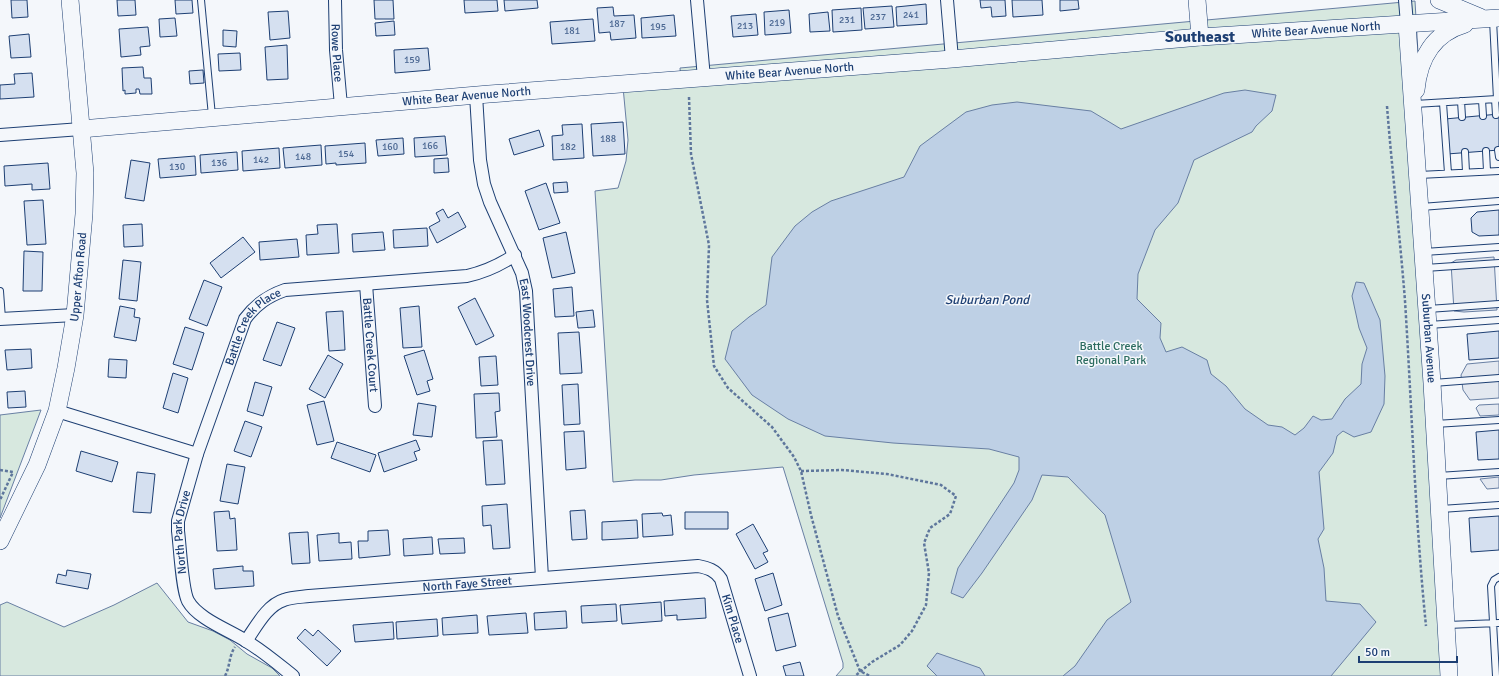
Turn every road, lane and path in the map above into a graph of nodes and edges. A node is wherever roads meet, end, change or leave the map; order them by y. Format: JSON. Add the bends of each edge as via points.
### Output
{"nodes":[{"id":1,"x":70,"y":0,"type":"edge"},
{"id":2,"x":201,"y":0,"type":"edge"},
{"id":3,"x":335,"y":0,"type":"edge"},
{"id":4,"x":698,"y":0,"type":"edge"},
{"id":5,"x":947,"y":0,"type":"edge"},
{"id":6,"x":1198,"y":0,"type":"edge"},
{"id":7,"x":1405,"y":0,"type":"edge"},
{"id":8,"x":1439,"y":0,"type":"edge"},
{"id":9,"x":1492,"y":18,"type":"edge"},
{"id":10,"x":1407,"y":24,"type":"junction"},
{"id":11,"x":1200,"y":37,"type":"junction"},
{"id":12,"x":952,"y":59,"type":"junction"},
{"id":13,"x":704,"y":78,"type":"junction"},
{"id":14,"x":476,"y":95,"type":"junction"},
{"id":15,"x":689,"y":97,"type":"dead end"},
{"id":16,"x":1497,"y":99,"type":"edge"},
{"id":17,"x":1482,"y":100,"type":"junction"},
{"id":18,"x":1461,"y":101,"type":"junction"},
{"id":19,"x":1443,"y":103,"type":"junction"},
{"id":20,"x":1415,"y":104,"type":"junction"},
{"id":21,"x":341,"y":106,"type":"junction"},
{"id":22,"x":1387,"y":106,"type":"dead end"},
{"id":23,"x":1496,"y":115,"type":"dead end"},
{"id":24,"x":1483,"y":116,"type":"dead end"},
{"id":25,"x":1462,"y":117,"type":"dead end"},
{"id":26,"x":212,"y":118,"type":"junction"},
{"id":27,"x":1413,"y":124,"type":"junction"},
{"id":28,"x":81,"y":129,"type":"junction"},
{"id":29,"x":0,"y":135,"type":"edge"},
{"id":30,"x":1498,"y":150,"type":"edge"},
{"id":31,"x":1486,"y":151,"type":"dead end"},
{"id":32,"x":1464,"y":152,"type":"dead end"},
{"id":33,"x":1499,"y":157,"type":"edge"},
{"id":34,"x":1487,"y":171,"type":"junction"},
{"id":35,"x":1499,"y":171,"type":"edge"},
{"id":36,"x":1466,"y":172,"type":"junction"},
{"id":37,"x":1448,"y":173,"type":"junction"},
{"id":38,"x":1417,"y":175,"type":"junction"},
{"id":39,"x":1499,"y":201,"type":"edge"},
{"id":40,"x":1419,"y":207,"type":"junction"},
{"id":41,"x":1499,"y":247,"type":"edge"},
{"id":42,"x":515,"y":255,"type":"junction"},
{"id":43,"x":1423,"y":260,"type":"junction"},
{"id":44,"x":1499,"y":262,"type":"edge"},
{"id":45,"x":366,"y":284,"type":"junction"},
{"id":46,"x":0,"y":291,"type":"edge"},
{"id":47,"x":1499,"y":304,"type":"edge"},
{"id":48,"x":75,"y":315,"type":"junction"},
{"id":49,"x":1427,"y":317,"type":"junction"},
{"id":50,"x":1,"y":319,"type":"edge"},
{"id":51,"x":1499,"y":320,"type":"edge"},
{"id":52,"x":1499,"y":378,"type":"edge"},
{"id":53,"x":1432,"y":383,"type":"junction"},
{"id":54,"x":375,"y":406,"type":"dead end"},
{"id":55,"x":57,"y":411,"type":"junction"},
{"id":56,"x":1499,"y":420,"type":"edge"},
{"id":57,"x":1434,"y":424,"type":"junction"},
{"id":58,"x":197,"y":454,"type":"junction"},
{"id":59,"x":0,"y":470,"type":"edge"},
{"id":60,"x":801,"y":471,"type":"junction"},
{"id":61,"x":1499,"y":472,"type":"edge"},
{"id":62,"x":1437,"y":476,"type":"junction"},
{"id":63,"x":0,"y":500,"type":"edge"},
{"id":64,"x":1499,"y":505,"type":"edge"},
{"id":65,"x":1439,"y":509,"type":"junction"},
{"id":66,"x":0,"y":541,"type":"edge"},
{"id":67,"x":707,"y":567,"type":"joint"},
{"id":68,"x":1499,"y":577,"type":"edge"},
{"id":69,"x":542,"y":578,"type":"junction"},
{"id":70,"x":1496,"y":623,"type":"edge"},
{"id":71,"x":1446,"y":625,"type":"junction"},
{"id":72,"x":1426,"y":626,"type":"dead end"},
{"id":73,"x":244,"y":639,"type":"junction"},
{"id":74,"x":1497,"y":668,"type":"edge"},
{"id":75,"x":860,"y":671,"type":"junction"},
{"id":76,"x":1448,"y":672,"type":"edge"},
{"id":77,"x":225,"y":676,"type":"edge"},
{"id":78,"x":293,"y":676,"type":"edge"},
{"id":79,"x":750,"y":676,"type":"edge"},
{"id":80,"x":855,"y":676,"type":"edge"},
{"id":81,"x":870,"y":676,"type":"edge"},
{"id":82,"x":1496,"y":676,"type":"edge"}],
"edges":[{"from":1,"to":28,"type":"street","name":"Upper Afton Road"},
{"from":2,"to":26,"type":"lane"},
{"from":3,"to":21,"type":"street","name":"Rowe Place"},
{"from":4,"to":13,"type":"street"},
{"from":5,"to":12,"type":"street"},
{"from":6,"to":11,"type":"street"},
{"from":7,"to":10,"type":"street","name":"Suburban Avenue"},
{"from":8,"to":9,"type":"street"},
{"from":9,"to":10,"type":"street","name":"White Bear Avenue North"},
{"from":9,"to":16,"type":"lane"},
{"from":9,"to":20,"type":"street","via":[[1453,28],[1430,47],[1416,86]]},
{"from":10,"to":11,"type":"street","name":"White Bear Avenue North"},
{"from":10,"to":27,"type":"street","name":"Suburban Avenue"},
{"from":11,"to":12,"type":"street","name":"White Bear Avenue North"},
{"from":12,"to":13,"type":"street","name":"White Bear Avenue North"},
{"from":13,"to":14,"type":"street","name":"White Bear Avenue North"},
{"from":14,"to":21,"type":"street","name":"White Bear Avenue North"},
{"from":14,"to":42,"type":"street","name":"East Woodcrest Drive","via":[[484,184]]},
{"from":15,"to":60,"type":"path","via":[[691,154],[709,244],[707,300],[714,366],[728,388],[772,427]]},
{"from":16,"to":17,"type":"lane"},
{"from":16,"to":23,"type":"lane"},
{"from":17,"to":18,"type":"lane"},
{"from":17,"to":24,"type":"lane"},
{"from":18,"to":19,"type":"lane"},
{"from":18,"to":25,"type":"lane"},
{"from":19,"to":20,"type":"lane"},
{"from":19,"to":37,"type":"lane"},
{"from":20,"to":27,"type":"street"},
{"from":21,"to":26,"type":"street","name":"White Bear Avenue North"},
{"from":22,"to":72,"type":"path","via":[[1405,301],[1410,415]]},
{"from":26,"to":28,"type":"street","name":"White Bear Avenue North"},
{"from":27,"to":38,"type":"street","name":"Suburban Avenue"},
{"from":28,"to":29,"type":"street"},
{"from":28,"to":48,"type":"street","name":"Upper Afton Road","via":[[84,214]]},
{"from":30,"to":33,"type":"lane"},
{"from":31,"to":34,"type":"lane"},
{"from":32,"to":36,"type":"lane"},
{"from":34,"to":35,"type":"lane"},
{"from":34,"to":36,"type":"lane"},
{"from":36,"to":37,"type":"lane"},
{"from":37,"to":38,"type":"lane"},
{"from":38,"to":40,"type":"street","name":"Suburban Avenue"},
{"from":39,"to":40,"type":"lane"},
{"from":40,"to":43,"type":"street","name":"Suburban Avenue"},
{"from":41,"to":43,"type":"lane"},
{"from":42,"to":45,"type":"street","name":"Battle Creek Place","via":[[486,271],[467,276]]},
{"from":42,"to":69,"type":"street","name":"East Woodcrest Drive","via":[[526,292]]},
{"from":43,"to":44,"type":"lane"},
{"from":43,"to":49,"type":"street","name":"Suburban Avenue"},
{"from":45,"to":54,"type":"street","name":"Battle Creek Court"},
{"from":45,"to":58,"type":"street","name":"Battle Creek Place","via":[[285,290],[260,302],[245,319]]},
{"from":46,"to":50,"type":"lane"},
{"from":47,"to":49,"type":"lane"},
{"from":48,"to":50,"type":"street"},
{"from":48,"to":55,"type":"street","name":"Upper Afton Road"},
{"from":49,"to":51,"type":"lane"},
{"from":49,"to":53,"type":"street","name":"Suburban Avenue"},
{"from":52,"to":53,"type":"lane"},
{"from":53,"to":57,"type":"street","name":"Suburban Avenue"},
{"from":55,"to":58,"type":"street"},
{"from":55,"to":66,"type":"street","name":"Upper Afton Road","via":[[37,465]]},
{"from":56,"to":57,"type":"lane"},
{"from":57,"to":62,"type":"street","name":"Suburban Avenue"},
{"from":58,"to":73,"type":"street","name":"North Park Drive","via":[[178,522],[185,591],[188,601],[195,610]]},
{"from":59,"to":63,"type":"path","via":[[12,472]]},
{"from":60,"to":75,"type":"path","via":[[838,616]]},
{"from":60,"to":75,"type":"path","via":[[842,470],[887,474],[941,485],[956,496],[950,514],[930,528],[924,543],[929,573],[926,604],[912,631],[900,645]]},
{"from":61,"to":62,"type":"lane"},
{"from":62,"to":65,"type":"street","name":"Suburban Avenue"},
{"from":64,"to":65,"type":"lane"},
{"from":65,"to":71,"type":"street","name":"Suburban Avenue"},
{"from":67,"to":69,"type":"street","name":"North Faye Street"},
{"from":67,"to":79,"type":"street","name":"Kim Place","via":[[716,572],[721,579]]},
{"from":68,"to":70,"type":"lane","via":[[1491,586]]},
{"from":69,"to":73,"type":"street","name":"North Faye Street","via":[[284,600],[266,612]]},
{"from":70,"to":71,"type":"lane"},
{"from":70,"to":74,"type":"lane"},
{"from":71,"to":76,"type":"street","name":"Suburban Avenue"},
{"from":73,"to":77,"type":"path","via":[[232,650]]},
{"from":73,"to":78,"type":"street","name":"North Park Drive"},
{"from":74,"to":82,"type":"lane"},
{"from":75,"to":80,"type":"path"},
{"from":75,"to":81,"type":"path"}]}
